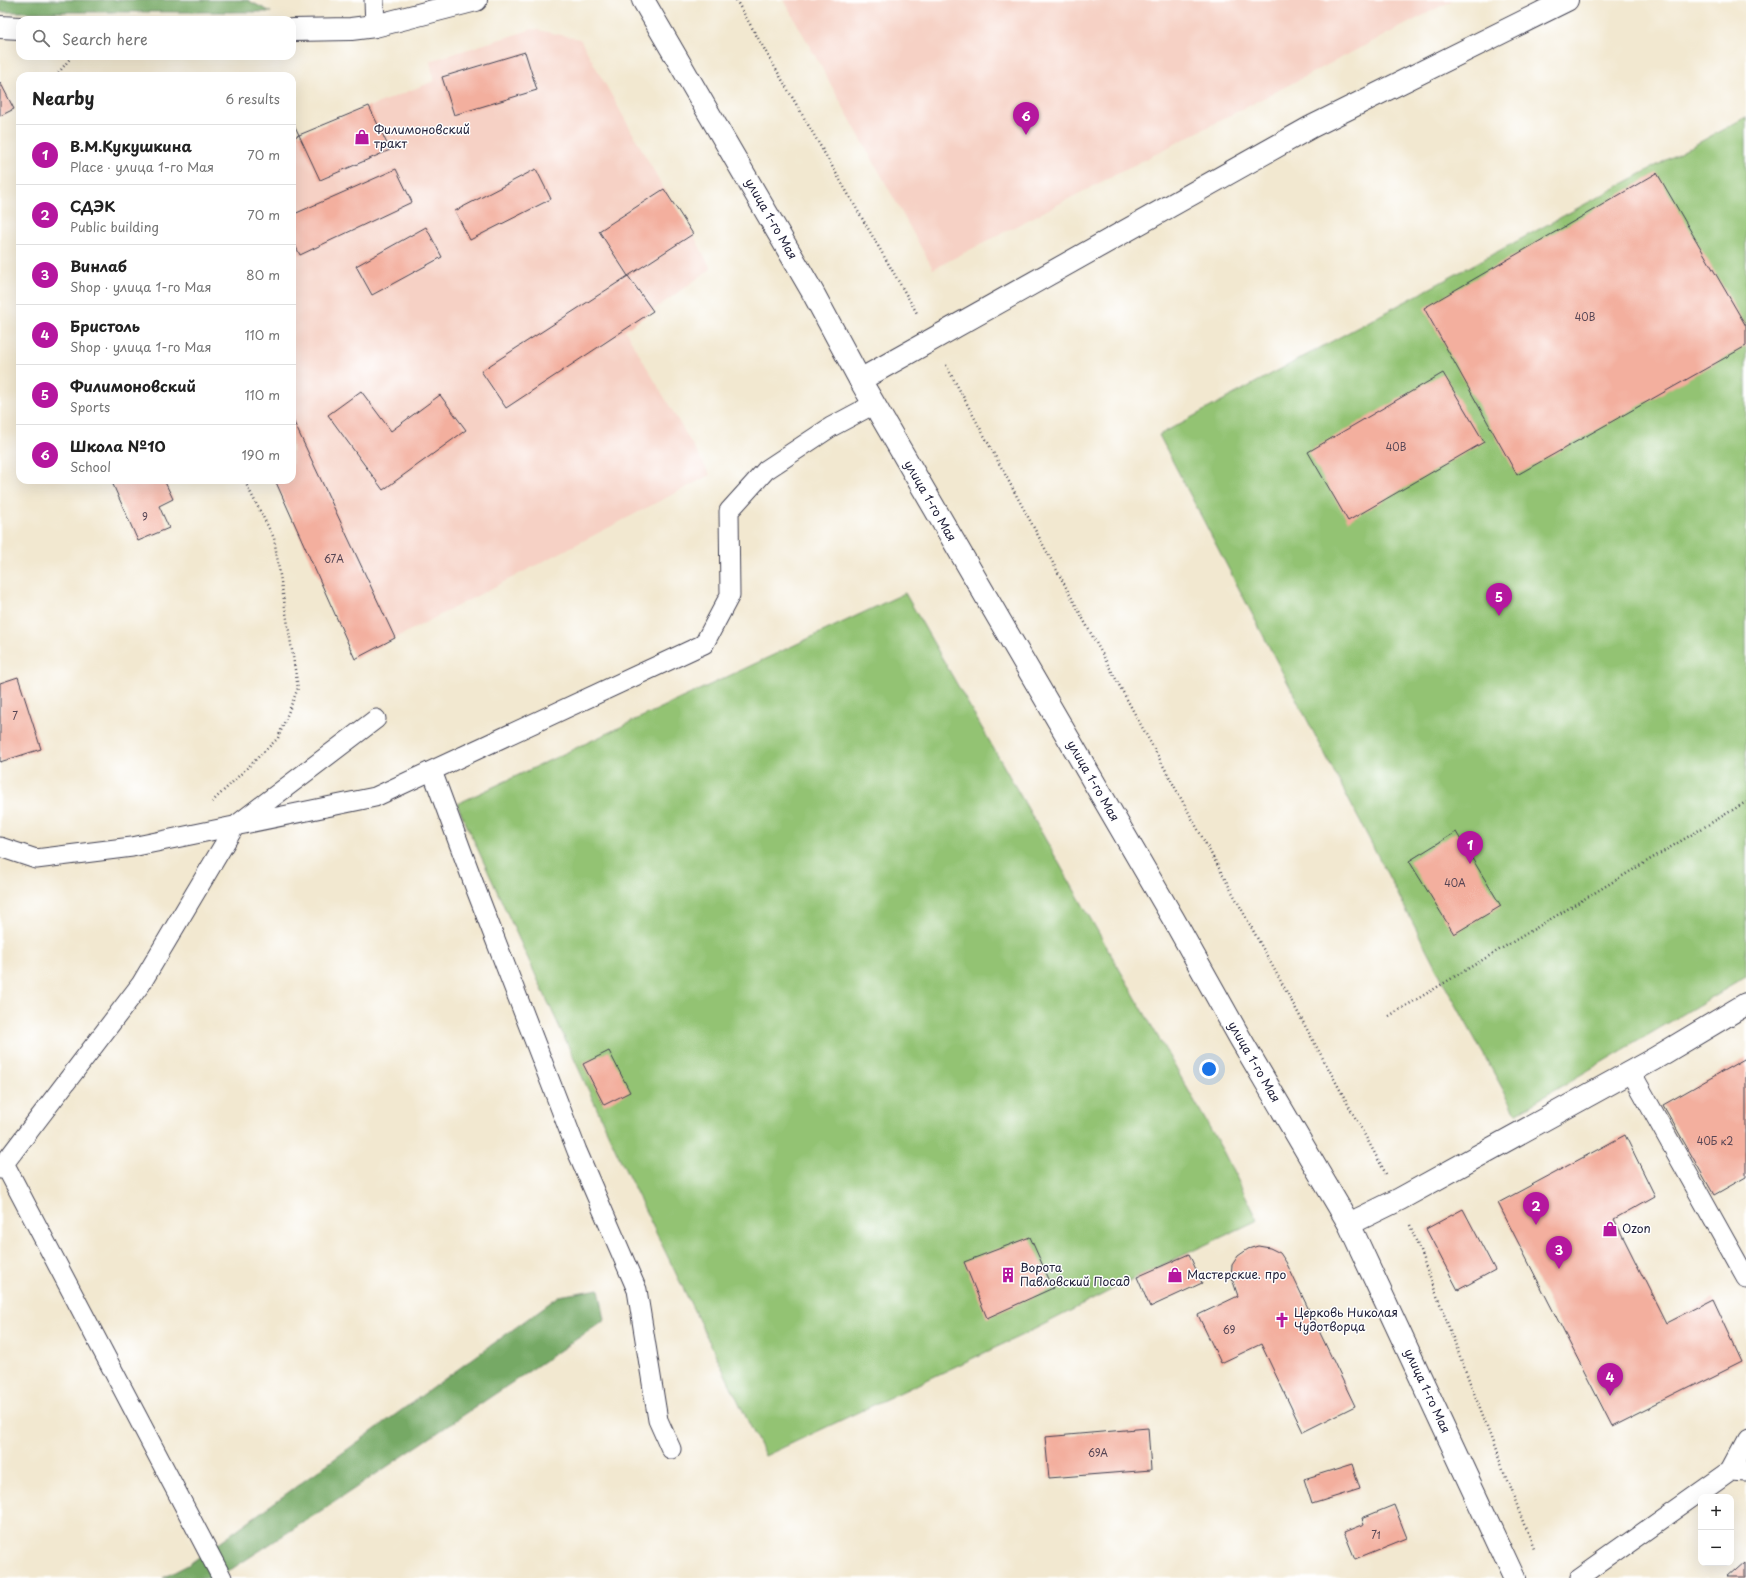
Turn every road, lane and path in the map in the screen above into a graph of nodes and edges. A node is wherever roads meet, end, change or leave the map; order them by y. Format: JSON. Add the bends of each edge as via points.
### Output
{"nodes":[{"id":1,"x":374,"y":0,"type":"edge"},
{"id":2,"x":476,"y":0,"type":"edge"},
{"id":3,"x":643,"y":0,"type":"edge"},
{"id":4,"x":736,"y":0,"type":"edge"},
{"id":5,"x":1567,"y":0,"type":"edge"},
{"id":6,"x":375,"y":26,"type":"junction"},
{"id":7,"x":0,"y":27,"type":"edge"},
{"id":8,"x":16,"y":28,"type":"edge"},
{"id":9,"x":296,"y":30,"type":"edge"},
{"id":10,"x":69,"y":60,"type":"edge"},
{"id":11,"x":59,"y":72,"type":"edge"},
{"id":12,"x":932,"y":339,"type":"junction"},
{"id":13,"x":860,"y":380,"type":"junction"},
{"id":14,"x":874,"y":404,"type":"junction"},
{"id":15,"x":246,"y":484,"type":"edge"},
{"id":16,"x":376,"y":719,"type":"dead end"},
{"id":17,"x":432,"y":771,"type":"junction"},
{"id":18,"x":1746,"y":802,"type":"edge"},
{"id":19,"x":208,"y":807,"type":"dead end"},
{"id":20,"x":235,"y":826,"type":"junction"},
{"id":21,"x":0,"y":847,"type":"edge"},
{"id":22,"x":1746,"y":1004,"type":"edge"},
{"id":23,"x":1389,"y":1016,"type":"dead end"},
{"id":24,"x":1631,"y":1072,"type":"junction"},
{"id":25,"x":2,"y":1166,"type":"edge"},
{"id":26,"x":1400,"y":1199,"type":"junction"},
{"id":27,"x":1349,"y":1224,"type":"junction"},
{"id":28,"x":1746,"y":1278,"type":"edge"},
{"id":29,"x":1746,"y":1441,"type":"edge"},
{"id":30,"x":671,"y":1449,"type":"dead end"},
{"id":31,"x":1738,"y":1472,"type":"edge"},
{"id":32,"x":1534,"y":1548,"type":"dead end"},
{"id":33,"x":222,"y":1578,"type":"edge"},
{"id":34,"x":1514,"y":1578,"type":"edge"},
{"id":35,"x":1579,"y":1578,"type":"edge"}],
"edges":[{"from":1,"to":6,"type":"lane"},
{"from":2,"to":6,"type":"street"},
{"from":3,"to":13,"type":"street","name":"улица 1-го Мая","via":[[812,291]]},
{"from":4,"to":12,"type":"path"},
{"from":5,"to":12,"type":"street","via":[[1311,127]]},
{"from":6,"to":9,"type":"street","via":[[351,30]]},
{"from":7,"to":8,"type":"street"},
{"from":10,"to":11,"type":"path"},
{"from":12,"to":13,"type":"street"},
{"from":12,"to":26,"type":"path"},
{"from":13,"to":14,"type":"street","name":"улица 1-го Мая"},
{"from":14,"to":17,"type":"lane","via":[[831,427],[766,470],[729,511],[730,595],[704,644]]},
{"from":14,"to":27,"type":"street","name":"улица 1-го Мая"},
{"from":15,"to":19,"type":"path","via":[[274,538],[298,688],[278,738]]},
{"from":16,"to":20,"type":"lane"},
{"from":17,"to":20,"type":"lane","via":[[375,797]]},
{"from":17,"to":30,"type":"lane","via":[[575,1144],[637,1290],[658,1420]]},
{"from":18,"to":23,"type":"path"},
{"from":20,"to":21,"type":"lane","via":[[132,847],[36,859]]},
{"from":20,"to":25,"type":"lane","via":[[141,984]]},
{"from":22,"to":24,"type":"street"},
{"from":24,"to":26,"type":"street"},
{"from":24,"to":28,"type":"lane"},
{"from":25,"to":33,"type":"lane"},
{"from":26,"to":27,"type":"street"},
{"from":26,"to":32,"type":"path"},
{"from":27,"to":34,"type":"street","name":"улица 1-го Мая"},
{"from":29,"to":31,"type":"lane"},
{"from":31,"to":35,"type":"lane"}]}
